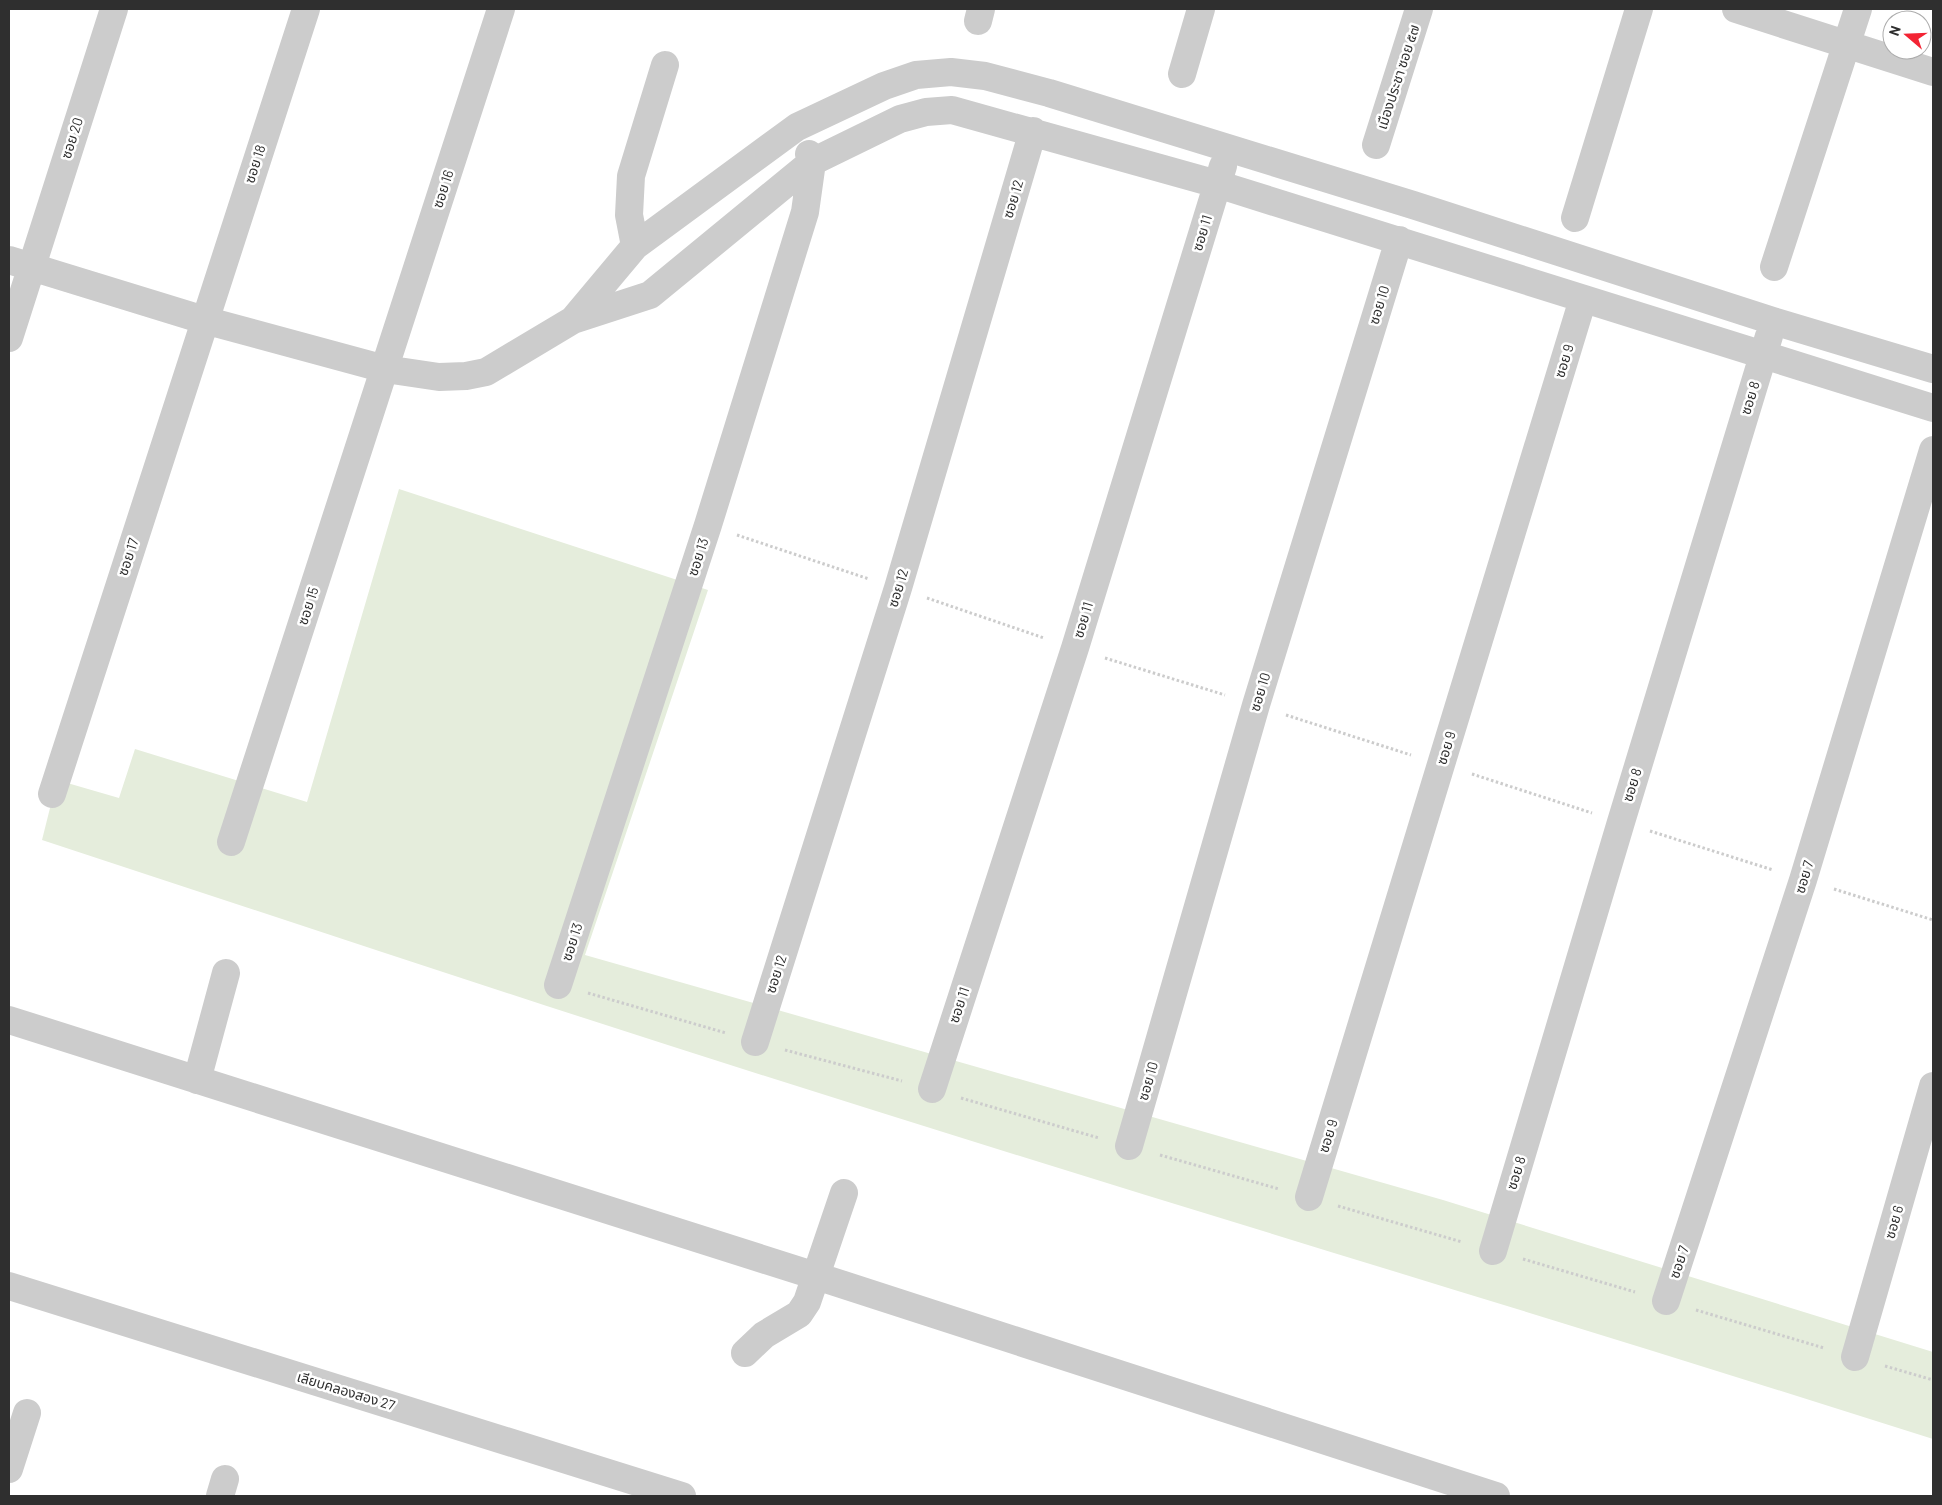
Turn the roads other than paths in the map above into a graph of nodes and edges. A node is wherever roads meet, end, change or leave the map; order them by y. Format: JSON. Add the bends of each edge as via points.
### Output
{"nodes":[{"id":1,"x":114,"y":9,"type":"edge"},
{"id":2,"x":306,"y":9,"type":"edge"},
{"id":3,"x":501,"y":9,"type":"edge"},
{"id":4,"x":1201,"y":9,"type":"edge"},
{"id":5,"x":1419,"y":9,"type":"edge"},
{"id":6,"x":1639,"y":9,"type":"edge"},
{"id":7,"x":1736,"y":9,"type":"edge"},
{"id":8,"x":1858,"y":9,"type":"edge"},
{"id":9,"x":1848,"y":44,"type":"junction"},
{"id":10,"x":665,"y":65,"type":"dead end"},
{"id":11,"x":1933,"y":72,"type":"edge"},
{"id":12,"x":1182,"y":74,"type":"dead end"},
{"id":13,"x":797,"y":128,"type":"junction"},
{"id":14,"x":1034,"y":131,"type":"junction"},
{"id":15,"x":1376,"y":145,"type":"dead end"},
{"id":16,"x":1228,"y":148,"type":"junction"},
{"id":17,"x":812,"y":162,"type":"junction"},
{"id":18,"x":1217,"y":184,"type":"junction"},
{"id":19,"x":1575,"y":218,"type":"dead end"},
{"id":20,"x":1399,"y":240,"type":"junction"},
{"id":21,"x":635,"y":246,"type":"junction"},
{"id":22,"x":20,"y":263,"type":"edge"},
{"id":23,"x":1774,"y":267,"type":"dead end"},
{"id":24,"x":1583,"y":299,"type":"junction"},
{"id":25,"x":204,"y":320,"type":"junction"},
{"id":26,"x":572,"y":320,"type":"junction"},
{"id":27,"x":1773,"y":320,"type":"junction"},
{"id":28,"x":9,"y":338,"type":"edge"},
{"id":29,"x":1763,"y":355,"type":"junction"},
{"id":30,"x":385,"y":369,"type":"junction"},
{"id":31,"x":1933,"y":369,"type":"edge"},
{"id":32,"x":1933,"y":408,"type":"edge"},
{"id":33,"x":1933,"y":450,"type":"edge"},
{"id":34,"x":52,"y":794,"type":"dead end"},
{"id":35,"x":231,"y":842,"type":"dead end"},
{"id":36,"x":226,"y":973,"type":"dead end"},
{"id":37,"x":558,"y":985,"type":"road end"},
{"id":38,"x":9,"y":1020,"type":"edge"},
{"id":39,"x":755,"y":1042,"type":"road end"},
{"id":40,"x":197,"y":1080,"type":"junction"},
{"id":41,"x":1933,"y":1086,"type":"edge"},
{"id":42,"x":932,"y":1090,"type":"road end"},
{"id":43,"x":1129,"y":1146,"type":"road end"},
{"id":44,"x":844,"y":1193,"type":"dead end"},
{"id":45,"x":1309,"y":1197,"type":"road end"},
{"id":46,"x":1493,"y":1251,"type":"road end"},
{"id":47,"x":816,"y":1276,"type":"junction"},
{"id":48,"x":9,"y":1286,"type":"edge"},
{"id":49,"x":1666,"y":1301,"type":"road end"},
{"id":50,"x":745,"y":1353,"type":"dead end"},
{"id":51,"x":1855,"y":1358,"type":"road end"},
{"id":52,"x":27,"y":1413,"type":"dead end"},
{"id":53,"x":9,"y":1469,"type":"edge"},
{"id":54,"x":682,"y":1496,"type":"edge"},
{"id":55,"x":1496,"y":1496,"type":"edge"}],
"edges":[{"from":1,"to":22,"type":"street","name":"ซอย 20"},
{"from":2,"to":25,"type":"street","name":"ซอย 18"},
{"from":3,"to":30,"type":"street","name":"ซอย 16"},
{"from":4,"to":12,"type":"street"},
{"from":5,"to":15,"type":"street","name":"เมืองประชา ซอย ๕๗"},
{"from":6,"to":19,"type":"street"},
{"from":7,"to":9,"type":"street"},
{"from":8,"to":9,"type":"street"},
{"from":9,"to":11,"type":"street"},
{"from":9,"to":23,"type":"street"},
{"from":10,"to":21,"type":"street","via":[[631,176],[629,215]]},
{"from":13,"to":16,"type":"street","via":[[884,86],[916,75],[951,72],[985,76],[1031,88]]},
{"from":13,"to":17,"type":"street"},
{"from":13,"to":21,"type":"street"},
{"from":14,"to":17,"type":"street","via":[[952,110],[926,112],[900,119]]},
{"from":14,"to":18,"type":"street"},
{"from":14,"to":39,"type":"street","name":"ซอย 12","via":[[898,588]]},
{"from":16,"to":18,"type":"street","name":"ซอย 11"},
{"from":16,"to":27,"type":"street"},
{"from":17,"to":26,"type":"street","via":[[650,295]]},
{"from":17,"to":37,"type":"street","name":"ซอย 13","via":[[805,212],[708,525]]},
{"from":18,"to":20,"type":"street"},
{"from":18,"to":42,"type":"street","name":"ซอย 11","via":[[1075,648]]},
{"from":20,"to":24,"type":"street"},
{"from":20,"to":43,"type":"street","name":"ซอย 10","via":[[1256,705]]},
{"from":21,"to":26,"type":"street"},
{"from":22,"to":25,"type":"street"},
{"from":22,"to":28,"type":"street","name":"ซอย 20"},
{"from":24,"to":29,"type":"street"},
{"from":24,"to":45,"type":"street","name":"ซอย 9"},
{"from":25,"to":30,"type":"street"},
{"from":25,"to":34,"type":"street","name":"ซอย 17"},
{"from":26,"to":30,"type":"street","via":[[486,372],[440,377]]},
{"from":27,"to":29,"type":"street","name":"ซอย 8"},
{"from":27,"to":31,"type":"street"},
{"from":29,"to":32,"type":"street"},
{"from":29,"to":46,"type":"street","name":"ซอย 8"},
{"from":30,"to":35,"type":"street","name":"ซอย 15"},
{"from":33,"to":49,"type":"street","name":"ซอย 7","via":[[1803,880]]},
{"from":36,"to":40,"type":"street"},
{"from":38,"to":40,"type":"street"},
{"from":40,"to":47,"type":"street"},
{"from":41,"to":51,"type":"street","name":"ซอย 6"},
{"from":44,"to":47,"type":"street"},
{"from":47,"to":50,"type":"street","via":[[799,1314],[764,1335]]},
{"from":47,"to":55,"type":"street"},
{"from":48,"to":54,"type":"street","name":"เลียบคลองสอง 27"},
{"from":52,"to":53,"type":"street"}]}
